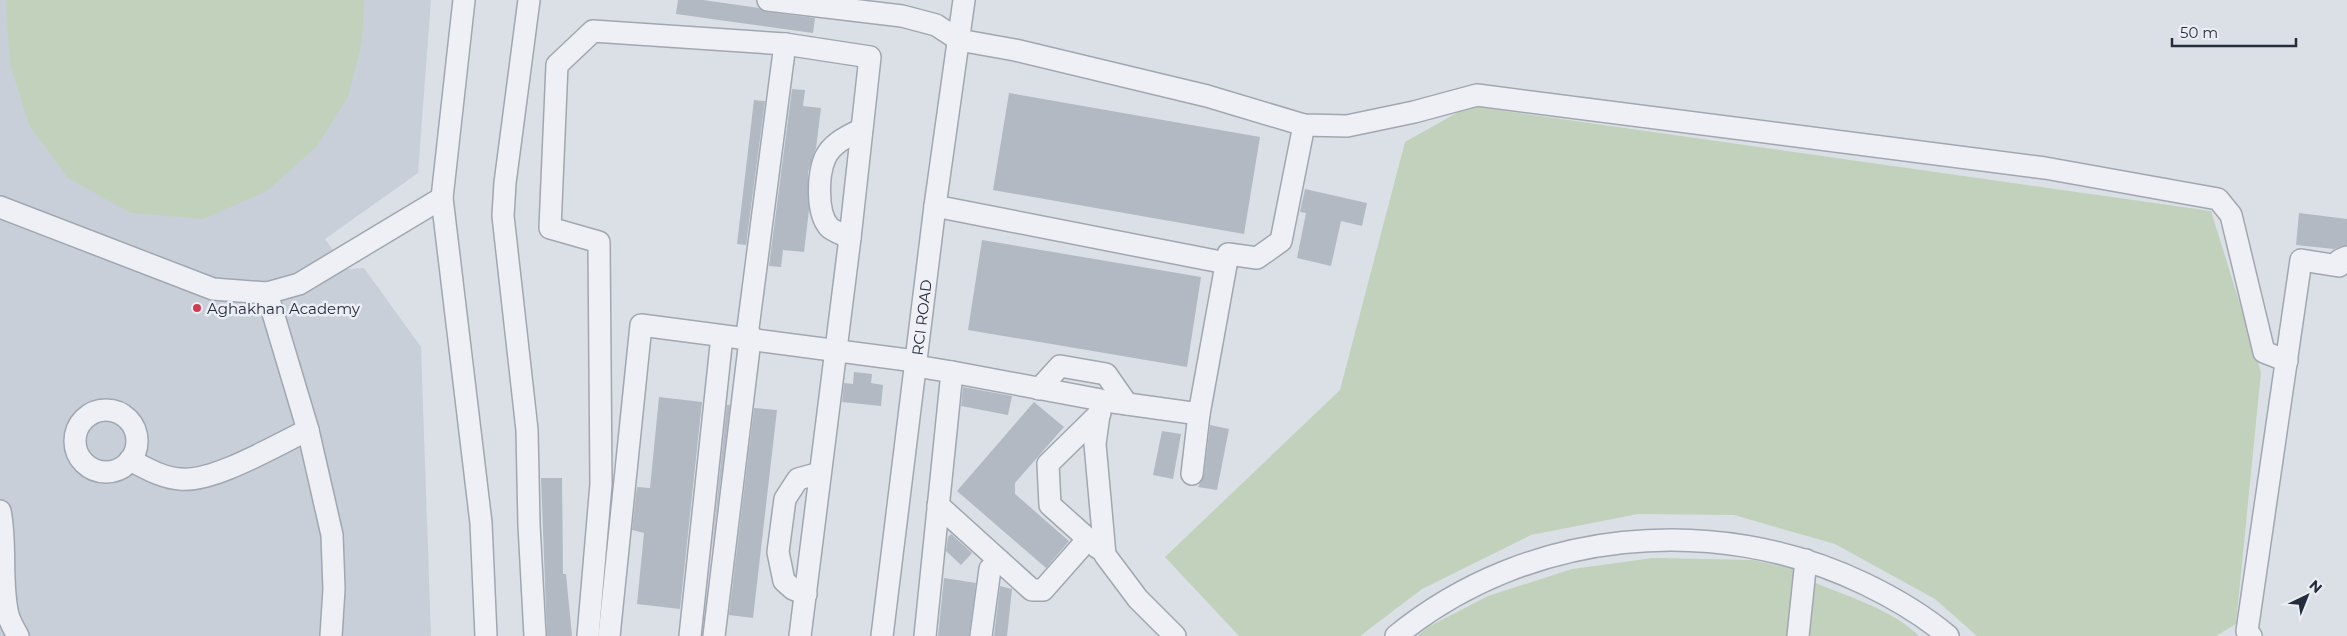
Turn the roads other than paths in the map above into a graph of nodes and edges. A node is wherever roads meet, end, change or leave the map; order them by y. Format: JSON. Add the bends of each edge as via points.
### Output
{"nodes":[{"id":1,"x":464,"y":0,"type":"edge"},
{"id":2,"x":529,"y":0,"type":"edge"},
{"id":3,"x":768,"y":0,"type":"edge"},
{"id":4,"x":964,"y":0,"type":"edge"},
{"id":5,"x":959,"y":40,"type":"junction"},
{"id":6,"x":784,"y":44,"type":"junction"},
{"id":7,"x":1304,"y":125,"type":"junction"},
{"id":8,"x":862,"y":129,"type":"junction"},
{"id":9,"x":442,"y":198,"type":"junction"},
{"id":10,"x":935,"y":206,"type":"junction"},
{"id":11,"x":0,"y":207,"type":"edge"},
{"id":12,"x":850,"y":238,"type":"junction"},
{"id":13,"x":2347,"y":257,"type":"edge"},
{"id":14,"x":1226,"y":263,"type":"junction"},
{"id":15,"x":267,"y":293,"type":"junction"},
{"id":16,"x":722,"y":336,"type":"junction"},
{"id":17,"x":750,"y":340,"type":"junction"},
{"id":18,"x":835,"y":352,"type":"junction"},
{"id":19,"x":2287,"y":361,"type":"junction"},
{"id":20,"x":916,"y":364,"type":"junction"},
{"id":21,"x":952,"y":372,"type":"junction"},
{"id":22,"x":1039,"y":389,"type":"junction"},
{"id":23,"x":1127,"y":404,"type":"junction"},
{"id":24,"x":1100,"y":406,"type":"junction"},
{"id":25,"x":1199,"y":414,"type":"junction"},
{"id":26,"x":308,"y":430,"type":"junction"},
{"id":27,"x":130,"y":460,"type":"dead end"},
{"id":28,"x":820,"y":473,"type":"junction"},
{"id":29,"x":1192,"y":474,"type":"dead end"},
{"id":30,"x":938,"y":505,"type":"junction"},
{"id":31,"x":0,"y":511,"type":"edge"},
{"id":32,"x":1088,"y":539,"type":"junction"},
{"id":33,"x":1105,"y":555,"type":"junction"},
{"id":34,"x":1806,"y":560,"type":"junction"},
{"id":35,"x":1000,"y":561,"type":"junction"},
{"id":36,"x":806,"y":594,"type":"junction"},
{"id":37,"x":2246,"y":634,"type":"edge"},
{"id":38,"x":18,"y":636,"type":"edge"},
{"id":39,"x":331,"y":636,"type":"edge"},
{"id":40,"x":486,"y":636,"type":"edge"},
{"id":41,"x":535,"y":636,"type":"edge"},
{"id":42,"x":588,"y":636,"type":"edge"},
{"id":43,"x":609,"y":636,"type":"edge"},
{"id":44,"x":690,"y":636,"type":"edge"},
{"id":45,"x":714,"y":636,"type":"edge"},
{"id":46,"x":800,"y":636,"type":"edge"},
{"id":47,"x":882,"y":636,"type":"edge"},
{"id":48,"x":925,"y":636,"type":"edge"},
{"id":49,"x":981,"y":636,"type":"edge"},
{"id":50,"x":1175,"y":636,"type":"edge"},
{"id":51,"x":1396,"y":636,"type":"edge"},
{"id":52,"x":1798,"y":636,"type":"edge"},
{"id":53,"x":1948,"y":636,"type":"edge"}],
"edges":[{"from":1,"to":9,"type":"street"},
{"from":2,"to":41,"type":"street","via":[[503,216],[527,430]]},
{"from":3,"to":5,"type":"street","via":[[902,16],[936,25]]},
{"from":4,"to":5,"type":"street","name":"RCI ROAD"},
{"from":5,"to":7,"type":"street","via":[[1015,50],[1198,94]]},
{"from":5,"to":10,"type":"street","name":"RCI ROAD"},
{"from":6,"to":8,"type":"street","via":[[870,57]]},
{"from":6,"to":17,"type":"street","via":[[748,328]]},
{"from":6,"to":42,"type":"street","via":[[594,31],[558,65],[550,228],[599,242],[601,484]]},
{"from":7,"to":14,"type":"street","via":[[1280,241],[1257,258],[1228,254]]},
{"from":7,"to":19,"type":"street","via":[[1347,126],[1477,95],[2045,168],[2218,200],[2231,214],[2264,352]]},
{"from":8,"to":12,"type":"street"},
{"from":8,"to":12,"type":"street","via":[[834,146],[825,157],[821,174],[819,194],[829,227]]},
{"from":9,"to":15,"type":"street","via":[[299,284]]},
{"from":9,"to":40,"type":"street","via":[[481,523]]},
{"from":10,"to":14,"type":"street"},
{"from":10,"to":20,"type":"street","name":"RCI ROAD"},
{"from":11,"to":15,"type":"street","via":[[213,288]]},
{"from":12,"to":18,"type":"street"},
{"from":13,"to":19,"type":"street","via":[[2340,260],[2339,266],[2301,260]]},
{"from":14,"to":25,"type":"street"},
{"from":15,"to":26,"type":"street"},
{"from":16,"to":17,"type":"street"},
{"from":16,"to":43,"type":"street","via":[[642,325]]},
{"from":16,"to":44,"type":"street"},
{"from":17,"to":18,"type":"street"},
{"from":17,"to":45,"type":"street"},
{"from":18,"to":20,"type":"street"},
{"from":18,"to":28,"type":"street"},
{"from":19,"to":37,"type":"street"},
{"from":20,"to":21,"type":"street"},
{"from":20,"to":47,"type":"street","name":"RCI ROAD"},
{"from":21,"to":22,"type":"street"},
{"from":21,"to":30,"type":"street"},
{"from":22,"to":23,"type":"street","via":[[1060,366],[1106,374]]},
{"from":22,"to":24,"type":"street"},
{"from":23,"to":24,"type":"street"},
{"from":23,"to":25,"type":"street"},
{"from":24,"to":32,"type":"street","via":[[1048,464],[1050,505]]},
{"from":24,"to":33,"type":"street","via":[[1095,444]]},
{"from":25,"to":29,"type":"street"},
{"from":26,"to":27,"type":"street","via":[[197,479],[158,474]]},
{"from":26,"to":39,"type":"street","via":[[332,535],[334,589]]},
{"from":28,"to":36,"type":"street"},
{"from":28,"to":36,"type":"street","via":[[798,479],[785,499],[778,552],[784,581]]},
{"from":30,"to":35,"type":"street"},
{"from":30,"to":48,"type":"street"},
{"from":31,"to":38,"type":"street","via":[[8,617]]},
{"from":32,"to":33,"type":"street"},
{"from":32,"to":35,"type":"street","via":[[1043,590],[1032,590]]},
{"from":33,"to":50,"type":"street","via":[[1138,599]]},
{"from":34,"to":51,"type":"street","via":[[1732,542],[1676,538],[1620,541],[1566,551],[1513,568],[1462,591]]},
{"from":34,"to":52,"type":"street"},
{"from":34,"to":53,"type":"street","via":[[1839,571],[1889,596]]},
{"from":35,"to":49,"type":"street","via":[[990,569]]},
{"from":36,"to":46,"type":"street"}]}
